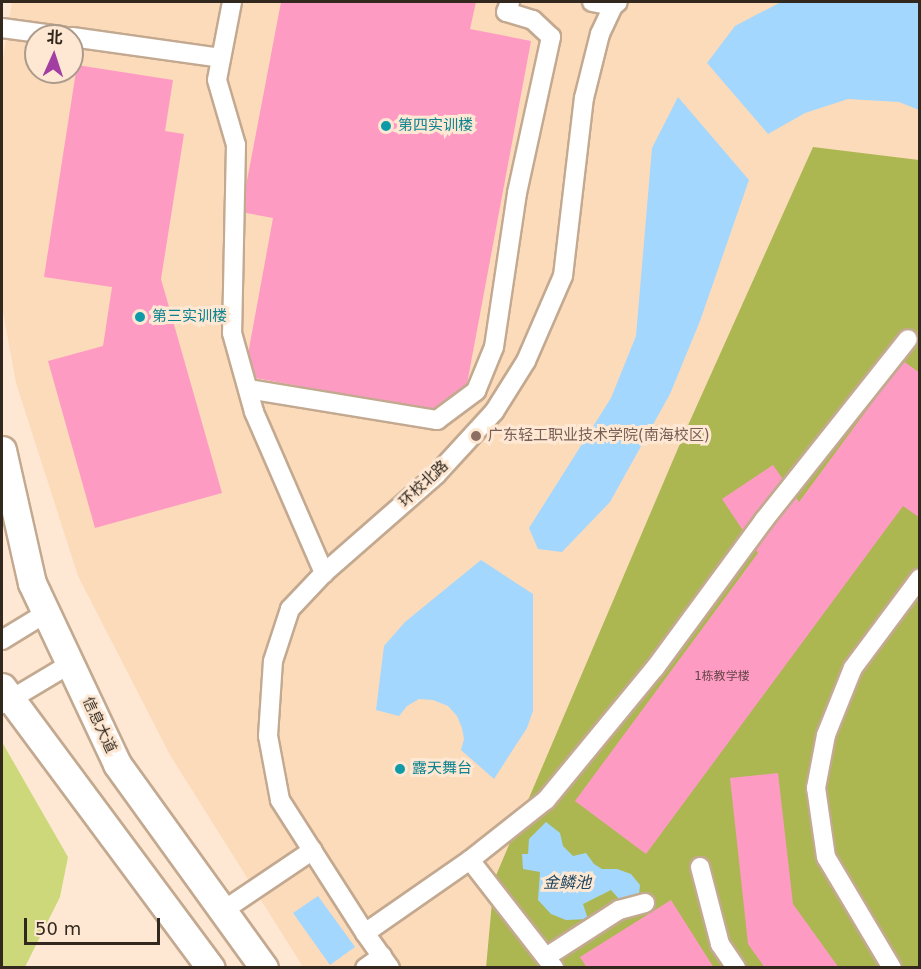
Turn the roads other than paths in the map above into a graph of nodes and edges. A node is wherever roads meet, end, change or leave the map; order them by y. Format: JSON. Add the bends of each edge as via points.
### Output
{"nodes":[{"id":1,"x":232,"y":2,"type":"edge"},
{"id":2,"x":510,"y":2,"type":"edge"},
{"id":3,"x":592,"y":2,"type":"edge"},
{"id":4,"x":616,"y":4,"type":"edge"},
{"id":5,"x":2,"y":28,"type":"edge"},
{"id":6,"x":24,"y":31,"type":"edge"},
{"id":7,"x":84,"y":40,"type":"edge"},
{"id":8,"x":221,"y":58,"type":"junction"},
{"id":9,"x":908,"y":339,"type":"dead end"},
{"id":10,"x":248,"y":389,"type":"junction"},
{"id":11,"x":2,"y":450,"type":"edge"},
{"id":12,"x":324,"y":573,"type":"junction"},
{"id":13,"x":920,"y":578,"type":"edge"},
{"id":14,"x":46,"y":613,"type":"junction"},
{"id":15,"x":2,"y":640,"type":"edge"},
{"id":16,"x":70,"y":664,"type":"junction"},
{"id":17,"x":4,"y":697,"type":"edge"},
{"id":18,"x":313,"y":850,"type":"junction"},
{"id":19,"x":470,"y":860,"type":"junction"},
{"id":20,"x":700,"y":867,"type":"dead end"},
{"id":21,"x":645,"y":903,"type":"dead end"},
{"id":22,"x":224,"y":910,"type":"junction"},
{"id":23,"x":365,"y":933,"type":"junction"},
{"id":24,"x":386,"y":962,"type":"edge"},
{"id":25,"x":550,"y":962,"type":"edge"},
{"id":26,"x":211,"y":968,"type":"edge"},
{"id":27,"x":264,"y":968,"type":"edge"},
{"id":28,"x":364,"y":968,"type":"edge"},
{"id":29,"x":736,"y":968,"type":"edge"},
{"id":30,"x":892,"y":968,"type":"edge"}],
"edges":[{"from":1,"to":8,"type":"street"},
{"from":2,"to":10,"type":"street","via":[[506,12],[533,20],[551,37],[517,194],[494,347],[476,391],[437,420]]},
{"from":3,"to":4,"type":"street"},
{"from":4,"to":12,"type":"street","name":"环校北路","via":[[600,33],[584,98],[563,276],[526,361],[494,412],[436,475]]},
{"from":5,"to":6,"type":"street"},
{"from":7,"to":8,"type":"street"},
{"from":8,"to":10,"type":"street","via":[[217,80],[236,145],[232,333]]},
{"from":9,"to":19,"type":"street","via":[[764,520],[656,668],[553,791]]},
{"from":10,"to":12,"type":"street","via":[[254,412]]},
{"from":11,"to":14,"type":"main road","name":"信息大道","via":[[32,583]]},
{"from":12,"to":18,"type":"street","name":"环校北路","via":[[290,609],[273,661],[268,736],[280,800]]},
{"from":13,"to":30,"type":"street","via":[[853,668],[826,735],[816,788],[826,857]]},
{"from":14,"to":15,"type":"street"},
{"from":14,"to":16,"type":"main road","name":"信息大道"},
{"from":16,"to":17,"type":"street"},
{"from":16,"to":22,"type":"main road","name":"信息大道","via":[[117,764]]},
{"from":17,"to":26,"type":"main road"},
{"from":18,"to":22,"type":"street"},
{"from":18,"to":23,"type":"street","name":"环校北路"},
{"from":19,"to":23,"type":"street"},
{"from":19,"to":25,"type":"street"},
{"from":20,"to":29,"type":"street","via":[[720,944]]},
{"from":21,"to":25,"type":"street","via":[[619,910]]},
{"from":22,"to":27,"type":"main road","name":"信息大道"},
{"from":23,"to":24,"type":"street","name":"环校北路"},
{"from":24,"to":28,"type":"street"}]}
